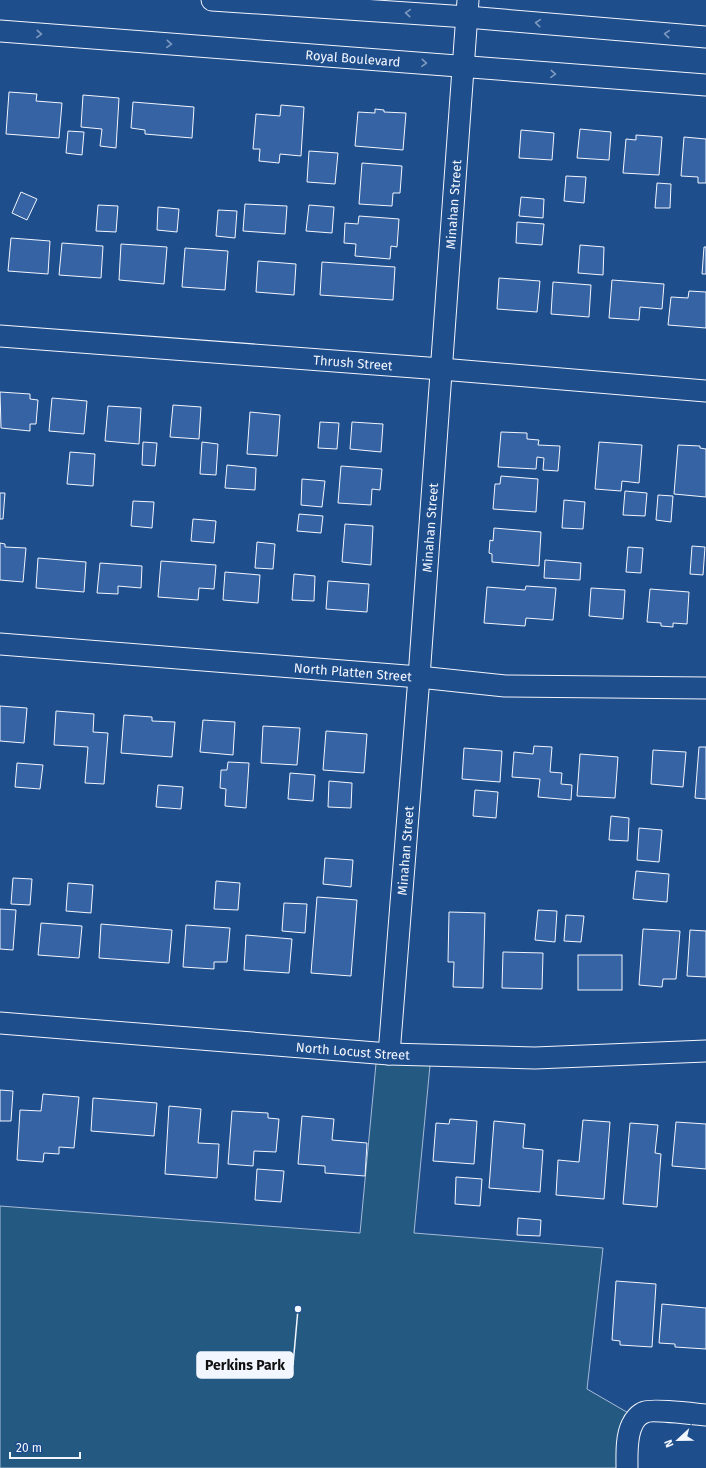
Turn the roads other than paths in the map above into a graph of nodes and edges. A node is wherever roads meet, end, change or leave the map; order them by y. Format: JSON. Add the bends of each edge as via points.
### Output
{"nodes":[{"id":1,"x":212,"y":0,"type":"edge"},
{"id":2,"x":468,"y":8,"type":"edge"},
{"id":3,"x":0,"y":31,"type":"edge"},
{"id":4,"x":706,"y":37,"type":"edge"},
{"id":5,"x":464,"y":66,"type":"junction"},
{"id":6,"x":706,"y":86,"type":"edge"},
{"id":7,"x":0,"y":336,"type":"edge"},
{"id":8,"x":441,"y":369,"type":"junction"},
{"id":9,"x":706,"y":391,"type":"edge"},
{"id":10,"x":0,"y":644,"type":"edge"},
{"id":11,"x":419,"y":677,"type":"junction"},
{"id":12,"x":706,"y":688,"type":"edge"},
{"id":13,"x":0,"y":1023,"type":"edge"},
{"id":14,"x":706,"y":1051,"type":"edge"},
{"id":15,"x":389,"y":1054,"type":"junction"},
{"id":16,"x":706,"y":1415,"type":"edge"},
{"id":17,"x":627,"y":1468,"type":"edge"}],
"edges":[{"from":2,"to":1,"type":"street","one_way":true},
{"from":4,"to":2,"type":"street","one_way":true},
{"from":2,"to":5,"type":"street","name":"Minahan Street"},
{"from":3,"to":5,"type":"street","name":"Royal Boulevard","one_way":true},
{"from":5,"to":6,"type":"street","name":"Royal Boulevard","one_way":true},
{"from":5,"to":8,"type":"street","name":"Minahan Street"},
{"from":7,"to":8,"type":"street","name":"Thrush Street"},
{"from":8,"to":9,"type":"street","name":"Thrush Street"},
{"from":8,"to":11,"type":"street","name":"Minahan Street"},
{"from":10,"to":11,"type":"street","name":"North Platten Street"},
{"from":11,"to":12,"type":"street","name":"North Platten Street","via":[[505,686]]},
{"from":11,"to":15,"type":"street","name":"Minahan Street"},
{"from":13,"to":15,"type":"street","name":"North Locust Street"},
{"from":14,"to":15,"type":"street","name":"North Locust Street","via":[[534,1058]]},
{"from":16,"to":17,"type":"street","via":[[645,1412],[631,1426]]}]}
